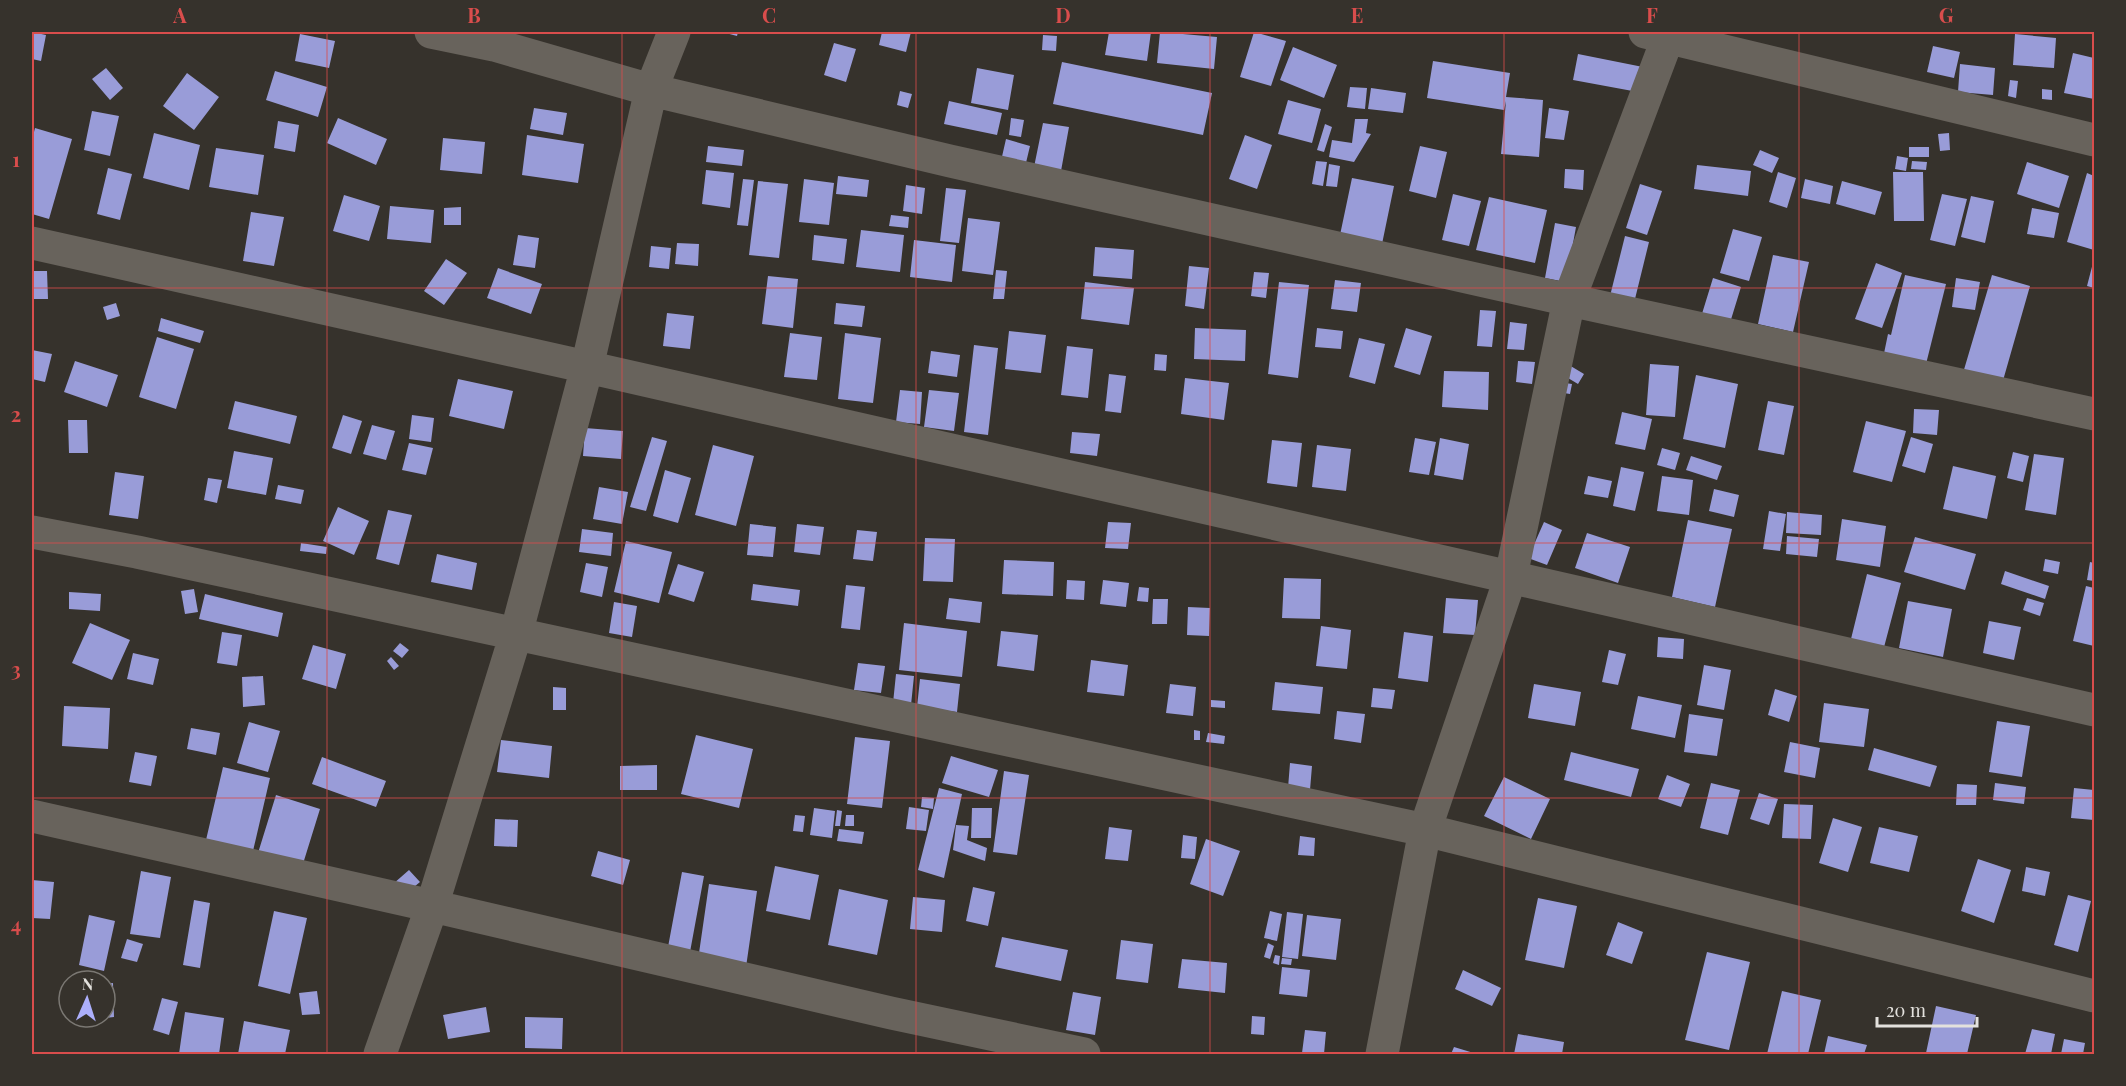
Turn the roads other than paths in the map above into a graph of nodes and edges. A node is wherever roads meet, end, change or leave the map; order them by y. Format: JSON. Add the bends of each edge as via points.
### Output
{"nodes":[{"id":1,"x":431,"y":32,"type":"edge"},
{"id":2,"x":674,"y":32,"type":"edge"},
{"id":3,"x":1661,"y":33,"type":"edge"},
{"id":4,"x":651,"y":90,"type":"junction"},
{"id":5,"x":2094,"y":140,"type":"edge"},
{"id":6,"x":32,"y":243,"type":"edge"},
{"id":7,"x":1569,"y":300,"type":"junction"},
{"id":8,"x":587,"y":367,"type":"junction"},
{"id":9,"x":2094,"y":414,"type":"edge"},
{"id":10,"x":32,"y":532,"type":"edge"},
{"id":11,"x":1511,"y":576,"type":"junction"},
{"id":12,"x":516,"y":634,"type":"junction"},
{"id":13,"x":2094,"y":710,"type":"edge"},
{"id":14,"x":32,"y":816,"type":"edge"},
{"id":15,"x":1425,"y":830,"type":"junction"},
{"id":16,"x":432,"y":906,"type":"junction"},
{"id":17,"x":2094,"y":996,"type":"edge"},
{"id":18,"x":380,"y":1054,"type":"edge"},
{"id":19,"x":1084,"y":1054,"type":"edge"},
{"id":20,"x":1382,"y":1054,"type":"edge"}],
"edges":[{"from":1,"to":4,"type":"street","via":[[494,45]]},
{"from":2,"to":4,"type":"street"},
{"from":3,"to":5,"type":"street"},
{"from":3,"to":7,"type":"street"},
{"from":4,"to":7,"type":"street"},
{"from":4,"to":8,"type":"street"},
{"from":6,"to":8,"type":"street"},
{"from":7,"to":9,"type":"street"},
{"from":7,"to":11,"type":"street"},
{"from":8,"to":11,"type":"street"},
{"from":8,"to":12,"type":"street"},
{"from":10,"to":12,"type":"street"},
{"from":11,"to":13,"type":"street"},
{"from":11,"to":15,"type":"street"},
{"from":12,"to":15,"type":"street"},
{"from":12,"to":16,"type":"street"},
{"from":14,"to":16,"type":"street"},
{"from":15,"to":17,"type":"street"},
{"from":15,"to":20,"type":"street"},
{"from":16,"to":18,"type":"street"},
{"from":16,"to":19,"type":"street","via":[[891,1014]]}]}
